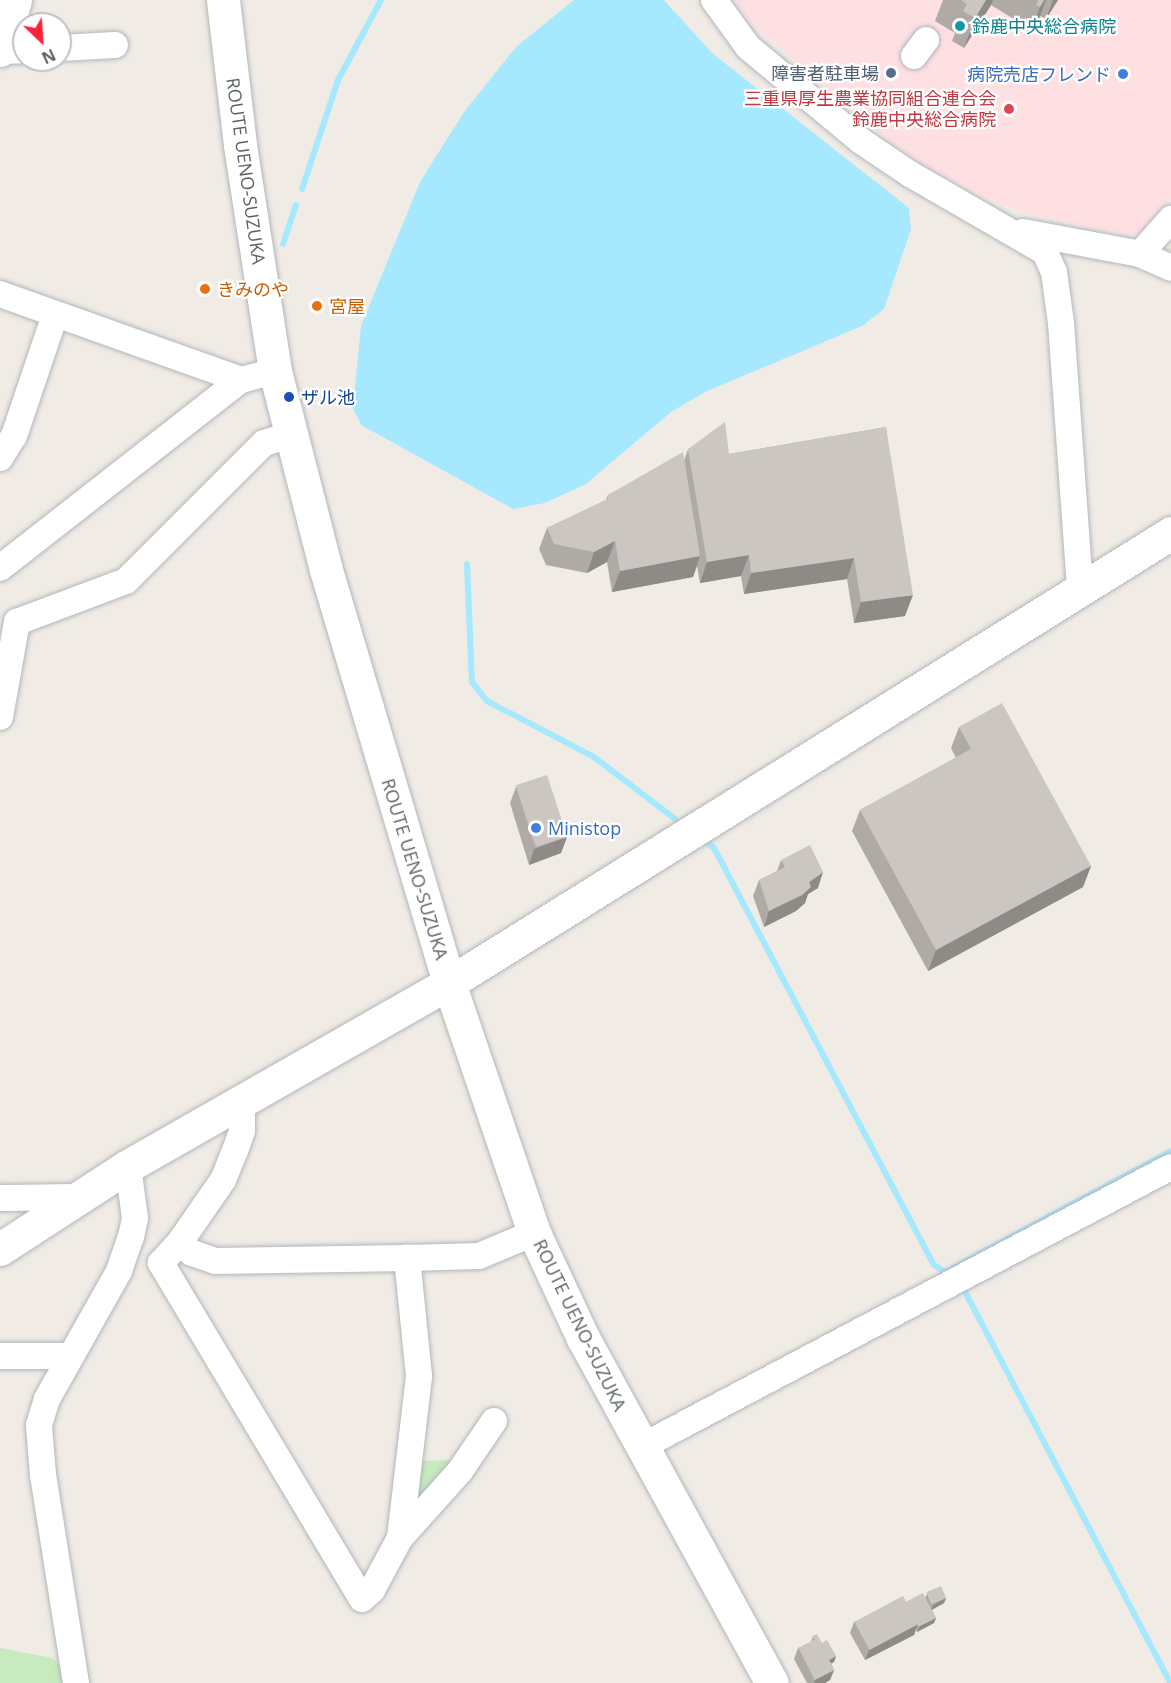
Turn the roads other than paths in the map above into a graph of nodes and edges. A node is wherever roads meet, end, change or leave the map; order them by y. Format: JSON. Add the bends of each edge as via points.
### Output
{"nodes":[{"id":1,"x":15,"y":0,"type":"edge"},
{"id":2,"x":223,"y":0,"type":"edge"},
{"id":3,"x":714,"y":0,"type":"edge"},
{"id":4,"x":115,"y":45,"type":"dead end"},
{"id":5,"x":72,"y":47,"type":"edge"},
{"id":6,"x":0,"y":51,"type":"edge"},
{"id":7,"x":1171,"y":219,"type":"edge"},
{"id":8,"x":1011,"y":230,"type":"junction"},
{"id":9,"x":1140,"y":254,"type":"junction"},
{"id":10,"x":1171,"y":268,"type":"edge"},
{"id":11,"x":0,"y":294,"type":"edge"},
{"id":12,"x":55,"y":315,"type":"junction"},
{"id":13,"x":276,"y":371,"type":"junction"},
{"id":14,"x":241,"y":380,"type":"junction"},
{"id":15,"x":291,"y":435,"type":"junction"},
{"id":16,"x":0,"y":458,"type":"edge"},
{"id":17,"x":1171,"y":533,"type":"edge"},
{"id":18,"x":0,"y":568,"type":"edge"},
{"id":19,"x":1080,"y":591,"type":"junction"},
{"id":20,"x":0,"y":717,"type":"edge"},
{"id":21,"x":449,"y":983,"type":"junction"},
{"id":22,"x":236,"y":1103,"type":"junction"},
{"id":23,"x":128,"y":1166,"type":"junction"},
{"id":24,"x":1171,"y":1167,"type":"edge"},
{"id":25,"x":80,"y":1197,"type":"junction"},
{"id":26,"x":0,"y":1198,"type":"edge"},
{"id":27,"x":534,"y":1233,"type":"junction"},
{"id":28,"x":180,"y":1242,"type":"junction"},
{"id":29,"x":0,"y":1249,"type":"edge"},
{"id":30,"x":407,"y":1258,"type":"junction"},
{"id":31,"x":0,"y":1356,"type":"edge"},
{"id":32,"x":69,"y":1356,"type":"junction"},
{"id":33,"x":494,"y":1421,"type":"dead end"},
{"id":34,"x":642,"y":1447,"type":"junction"},
{"id":35,"x":400,"y":1538,"type":"junction"},
{"id":36,"x":76,"y":1683,"type":"edge"},
{"id":37,"x":772,"y":1683,"type":"edge"}],
"edges":[{"from":1,"to":6,"type":"main road"},
{"from":2,"to":13,"type":"main road","name":"ROUTE UENO-SUZUKA","via":[[240,145]]},
{"from":3,"to":8,"type":"street","via":[[747,47],[861,141],[910,174]]},
{"from":4,"to":5,"type":"street"},
{"from":7,"to":9,"type":"street"},
{"from":8,"to":9,"type":"street"},
{"from":8,"to":19,"type":"street","via":[[1045,252],[1054,272]]},
{"from":9,"to":10,"type":"street"},
{"from":11,"to":12,"type":"street"},
{"from":12,"to":14,"type":"street"},
{"from":12,"to":16,"type":"street","via":[[14,436]]},
{"from":13,"to":14,"type":"street"},
{"from":13,"to":15,"type":"main road","name":"ROUTE UENO-SUZUKA"},
{"from":14,"to":18,"type":"street"},
{"from":15,"to":20,"type":"street","via":[[264,443],[126,581],[17,622]]},
{"from":15,"to":21,"type":"main road","name":"ROUTE UENO-SUZUKA","via":[[326,570]]},
{"from":17,"to":19,"type":"main road"},
{"from":19,"to":21,"type":"main road"},
{"from":21,"to":22,"type":"main road"},
{"from":21,"to":27,"type":"main road","name":"ROUTE UENO-SUZUKA"},
{"from":22,"to":23,"type":"main road"},
{"from":22,"to":28,"type":"street","via":[[242,1115],[242,1131],[235,1151],[223,1180]]},
{"from":23,"to":25,"type":"main road"},
{"from":23,"to":32,"type":"street","via":[[135,1218],[131,1237],[118,1271]]},
{"from":24,"to":34,"type":"street"},
{"from":25,"to":26,"type":"street"},
{"from":25,"to":29,"type":"main road"},
{"from":27,"to":30,"type":"street","via":[[479,1256]]},
{"from":27,"to":34,"type":"main road","name":"ROUTE UENO-SUZUKA","via":[[583,1338]]},
{"from":28,"to":30,"type":"street","via":[[192,1253],[215,1261]]},
{"from":28,"to":35,"type":"street","via":[[161,1263],[362,1599],[372,1590]]},
{"from":30,"to":35,"type":"street","via":[[419,1376]]},
{"from":31,"to":32,"type":"street"},
{"from":32,"to":36,"type":"street","via":[[47,1399],[40,1434]]},
{"from":33,"to":35,"type":"street","via":[[460,1471]]},
{"from":34,"to":37,"type":"main road","name":"ROUTE UENO-SUZUKA"}]}
